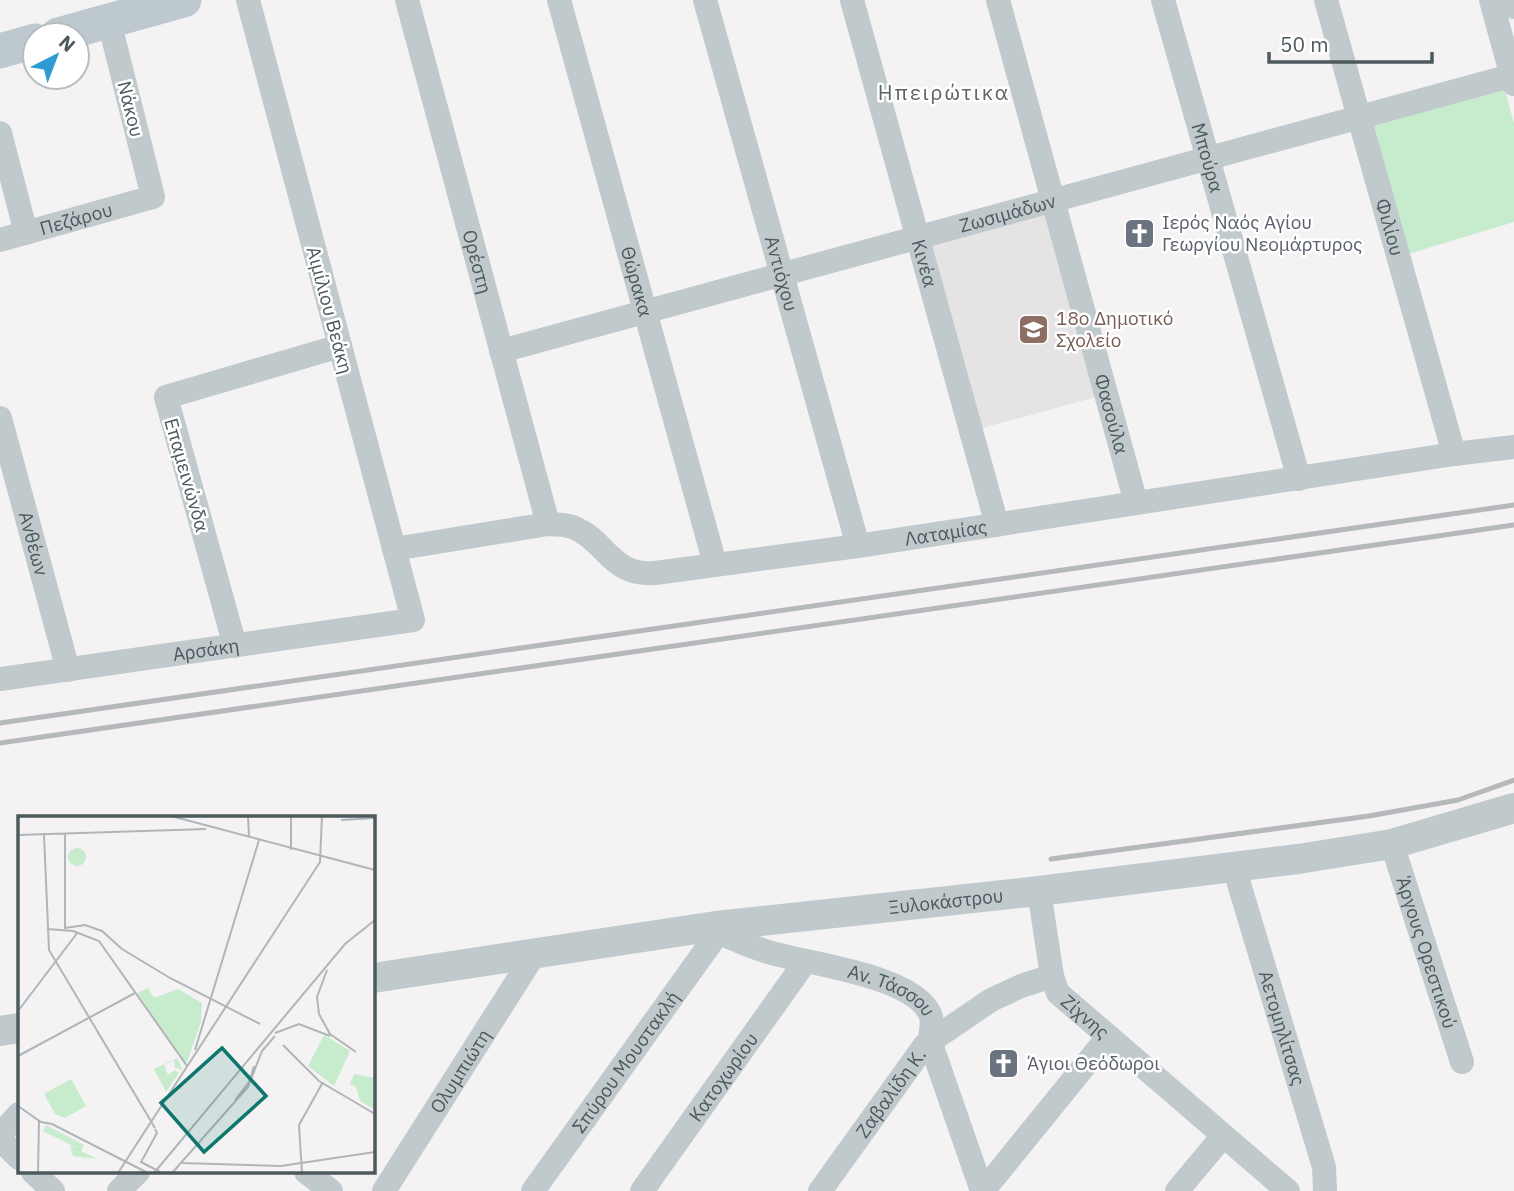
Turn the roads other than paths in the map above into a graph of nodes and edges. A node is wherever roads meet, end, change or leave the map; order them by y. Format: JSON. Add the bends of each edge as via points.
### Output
{"nodes":[{"id":1,"x":184,"y":0,"type":"edge"},
{"id":2,"x":248,"y":0,"type":"edge"},
{"id":3,"x":407,"y":0,"type":"edge"},
{"id":4,"x":559,"y":0,"type":"edge"},
{"id":5,"x":705,"y":0,"type":"edge"},
{"id":6,"x":852,"y":0,"type":"edge"},
{"id":7,"x":998,"y":0,"type":"edge"},
{"id":8,"x":1164,"y":0,"type":"edge"},
{"id":9,"x":1326,"y":0,"type":"edge"},
{"id":10,"x":1491,"y":0,"type":"edge"},
{"id":11,"x":1512,"y":0,"type":"edge"},
{"id":12,"x":1514,"y":7,"type":"edge"},
{"id":13,"x":109,"y":21,"type":"junction"},
{"id":14,"x":91,"y":26,"type":"edge"},
{"id":15,"x":21,"y":45,"type":"edge"},
{"id":16,"x":0,"y":51,"type":"edge"},
{"id":17,"x":1513,"y":78,"type":"edge"},
{"id":18,"x":1359,"y":116,"type":"junction"},
{"id":19,"x":0,"y":133,"type":"edge"},
{"id":20,"x":1208,"y":158,"type":"junction"},
{"id":21,"x":153,"y":197,"type":"joint"},
{"id":22,"x":1053,"y":200,"type":"junction"},
{"id":23,"x":26,"y":233,"type":"junction"},
{"id":24,"x":918,"y":237,"type":"junction"},
{"id":25,"x":0,"y":240,"type":"edge"},
{"id":26,"x":782,"y":275,"type":"junction"},
{"id":27,"x":645,"y":312,"type":"junction"},
{"id":28,"x":340,"y":346,"type":"junction"},
{"id":29,"x":502,"y":352,"type":"junction"},
{"id":30,"x":0,"y":418,"type":"edge"},
{"id":31,"x":1514,"y":447,"type":"edge"},
{"id":32,"x":1454,"y":454,"type":"junction"},
{"id":33,"x":1300,"y":479,"type":"junction"},
{"id":34,"x":1136,"y":503,"type":"junction"},
{"id":35,"x":548,"y":524,"type":"junction"},
{"id":36,"x":997,"y":525,"type":"junction"},
{"id":37,"x":858,"y":546,"type":"junction"},
{"id":38,"x":394,"y":549,"type":"junction"},
{"id":39,"x":715,"y":564,"type":"junction"},
{"id":40,"x":413,"y":620,"type":"joint"},
{"id":41,"x":235,"y":646,"type":"junction"},
{"id":42,"x":68,"y":670,"type":"junction"},
{"id":43,"x":0,"y":679,"type":"edge"},
{"id":44,"x":1514,"y":808,"type":"edge"},
{"id":45,"x":1392,"y":844,"type":"junction"},
{"id":46,"x":1234,"y":867,"type":"junction"},
{"id":47,"x":1040,"y":891,"type":"junction"},
{"id":48,"x":717,"y":929,"type":"junction"},
{"id":49,"x":536,"y":953,"type":"junction"},
{"id":50,"x":805,"y":962,"type":"junction"},
{"id":51,"x":1052,"y":976,"type":"junction"},
{"id":52,"x":374,"y":978,"type":"edge"},
{"id":53,"x":18,"y":1028,"type":"edge"},
{"id":54,"x":0,"y":1031,"type":"edge"},
{"id":55,"x":1108,"y":1037,"type":"junction"},
{"id":56,"x":930,"y":1041,"type":"junction"},
{"id":57,"x":1462,"y":1062,"type":"dead end"},
{"id":58,"x":18,"y":1115,"type":"edge"},
{"id":59,"x":1223,"y":1136,"type":"junction"},
{"id":60,"x":0,"y":1137,"type":"edge"},
{"id":61,"x":18,"y":1157,"type":"edge"},
{"id":62,"x":35,"y":1174,"type":"edge"},
{"id":63,"x":136,"y":1174,"type":"edge"},
{"id":64,"x":52,"y":1191,"type":"edge"},
{"id":65,"x":119,"y":1191,"type":"edge"},
{"id":66,"x":384,"y":1191,"type":"edge"},
{"id":67,"x":533,"y":1191,"type":"edge"},
{"id":68,"x":642,"y":1191,"type":"edge"},
{"id":69,"x":820,"y":1191,"type":"edge"},
{"id":70,"x":982,"y":1191,"type":"edge"},
{"id":71,"x":1177,"y":1191,"type":"edge"},
{"id":72,"x":1288,"y":1191,"type":"edge"},
{"id":73,"x":1325,"y":1191,"type":"edge"}],
"edges":[{"from":1,"to":13,"type":"main road"},
{"from":2,"to":28,"type":"street","name":"Αιμίλιου Βεάκη"},
{"from":3,"to":29,"type":"street","name":"Ορέστη"},
{"from":4,"to":27,"type":"street","name":"Θώρακα"},
{"from":5,"to":26,"type":"street","name":"Αντιόχου"},
{"from":6,"to":24,"type":"street","name":"Κινέα"},
{"from":7,"to":22,"type":"street","name":"Φασούλα"},
{"from":8,"to":20,"type":"street","name":"Μπούρα"},
{"from":9,"to":18,"type":"street","name":"Φιλίου"},
{"from":10,"to":17,"type":"street"},
{"from":11,"to":12,"type":"street"},
{"from":13,"to":14,"type":"main road"},
{"from":13,"to":21,"type":"street","name":"Νάκου"},
{"from":15,"to":16,"type":"main road"},
{"from":17,"to":18,"type":"street","name":"Ζωσιμάδων"},
{"from":18,"to":20,"type":"street","name":"Ζωσιμάδων"},
{"from":18,"to":32,"type":"street","name":"Φιλίου"},
{"from":19,"to":23,"type":"street"},
{"from":20,"to":22,"type":"street","name":"Ζωσιμάδων"},
{"from":20,"to":33,"type":"street","name":"Μπούρα"},
{"from":21,"to":23,"type":"street","name":"Πεζάρου"},
{"from":22,"to":24,"type":"street","name":"Ζωσιμάδων"},
{"from":22,"to":34,"type":"street","name":"Φασούλα"},
{"from":23,"to":25,"type":"street","name":"Πεζάρου"},
{"from":24,"to":26,"type":"street","name":"Ζωσιμάδων"},
{"from":24,"to":36,"type":"street","name":"Κινέα"},
{"from":26,"to":27,"type":"street","name":"Ζωσιμάδων"},
{"from":26,"to":37,"type":"street","name":"Αντιόχου"},
{"from":27,"to":29,"type":"street","name":"Ζωσιμάδων"},
{"from":27,"to":39,"type":"street","name":"Θώρακα"},
{"from":28,"to":38,"type":"street","name":"Αιμίλιου Βεάκη"},
{"from":28,"to":41,"type":"street","name":"Επαμεινώνδα","via":[[166,397]]},
{"from":29,"to":35,"type":"street","name":"Ορέστη"},
{"from":30,"to":42,"type":"street","name":"Ανθέων"},
{"from":31,"to":32,"type":"street","name":"Λαταμίας"},
{"from":32,"to":33,"type":"street","name":"Λαταμίας"},
{"from":33,"to":34,"type":"street","name":"Λαταμίας"},
{"from":34,"to":36,"type":"street","name":"Λαταμίας"},
{"from":35,"to":38,"type":"street","name":"Λαταμίας"},
{"from":35,"to":39,"type":"street","name":"Λαταμίας","via":[[576,528],[616,563],[640,573]]},
{"from":36,"to":37,"type":"street","name":"Λαταμίας"},
{"from":37,"to":39,"type":"street","name":"Λαταμίας"},
{"from":38,"to":40,"type":"street","name":"Αιμίλιου Βεάκη"},
{"from":40,"to":41,"type":"street","name":"Αρσάκη"},
{"from":41,"to":42,"type":"street","name":"Αρσάκη"},
{"from":42,"to":43,"type":"street","name":"Αρσάκη"},
{"from":44,"to":45,"type":"street","name":"Ξυλοκάστρου"},
{"from":45,"to":46,"type":"street","name":"Ξυλοκάστρου"},
{"from":45,"to":57,"type":"street","name":"Άργους Ορεστικού"},
{"from":46,"to":47,"type":"street","name":"Ξυλοκάστρου"},
{"from":46,"to":73,"type":"street","name":"Αετομηλίτσας","via":[[1324,1167]]},
{"from":47,"to":48,"type":"street","name":"Ξυλοκάστρου"},
{"from":47,"to":51,"type":"street","name":"Ζίχνης"},
{"from":48,"to":49,"type":"street","name":"Ξυλοκάστρου"},
{"from":48,"to":50,"type":"street","name":"Αν. Τάσσου","via":[[767,952]]},
{"from":48,"to":67,"type":"street","name":"Σπύρου Μουστακλή"},
{"from":49,"to":52,"type":"street","name":"Ξυλοκάστρου"},
{"from":49,"to":66,"type":"street","name":"Ολυμπιώτη"},
{"from":50,"to":56,"type":"street","name":"Αν. Τάσσου","via":[[862,975],[910,994],[931,1016]]},
{"from":50,"to":68,"type":"street","name":"Κατοχωρίου"},
{"from":51,"to":55,"type":"street","name":"Ζίχνης","via":[[1064,1001]]},
{"from":51,"to":56,"type":"street","name":"Ζαβαλίδη Κ.","via":[[991,1000]]},
{"from":53,"to":54,"type":"street"},
{"from":55,"to":59,"type":"street","name":"Ζίχνης"},
{"from":55,"to":70,"type":"street"},
{"from":56,"to":69,"type":"street","name":"Ζαβαλίδη Κ."},
{"from":56,"to":70,"type":"street","name":"Αν. Τάσσου"},
{"from":58,"to":60,"type":"street"},
{"from":59,"to":71,"type":"street"},
{"from":59,"to":72,"type":"street","name":"Ζίχνης"},
{"from":60,"to":61,"type":"street"},
{"from":62,"to":64,"type":"street"},
{"from":63,"to":65,"type":"street"}]}
